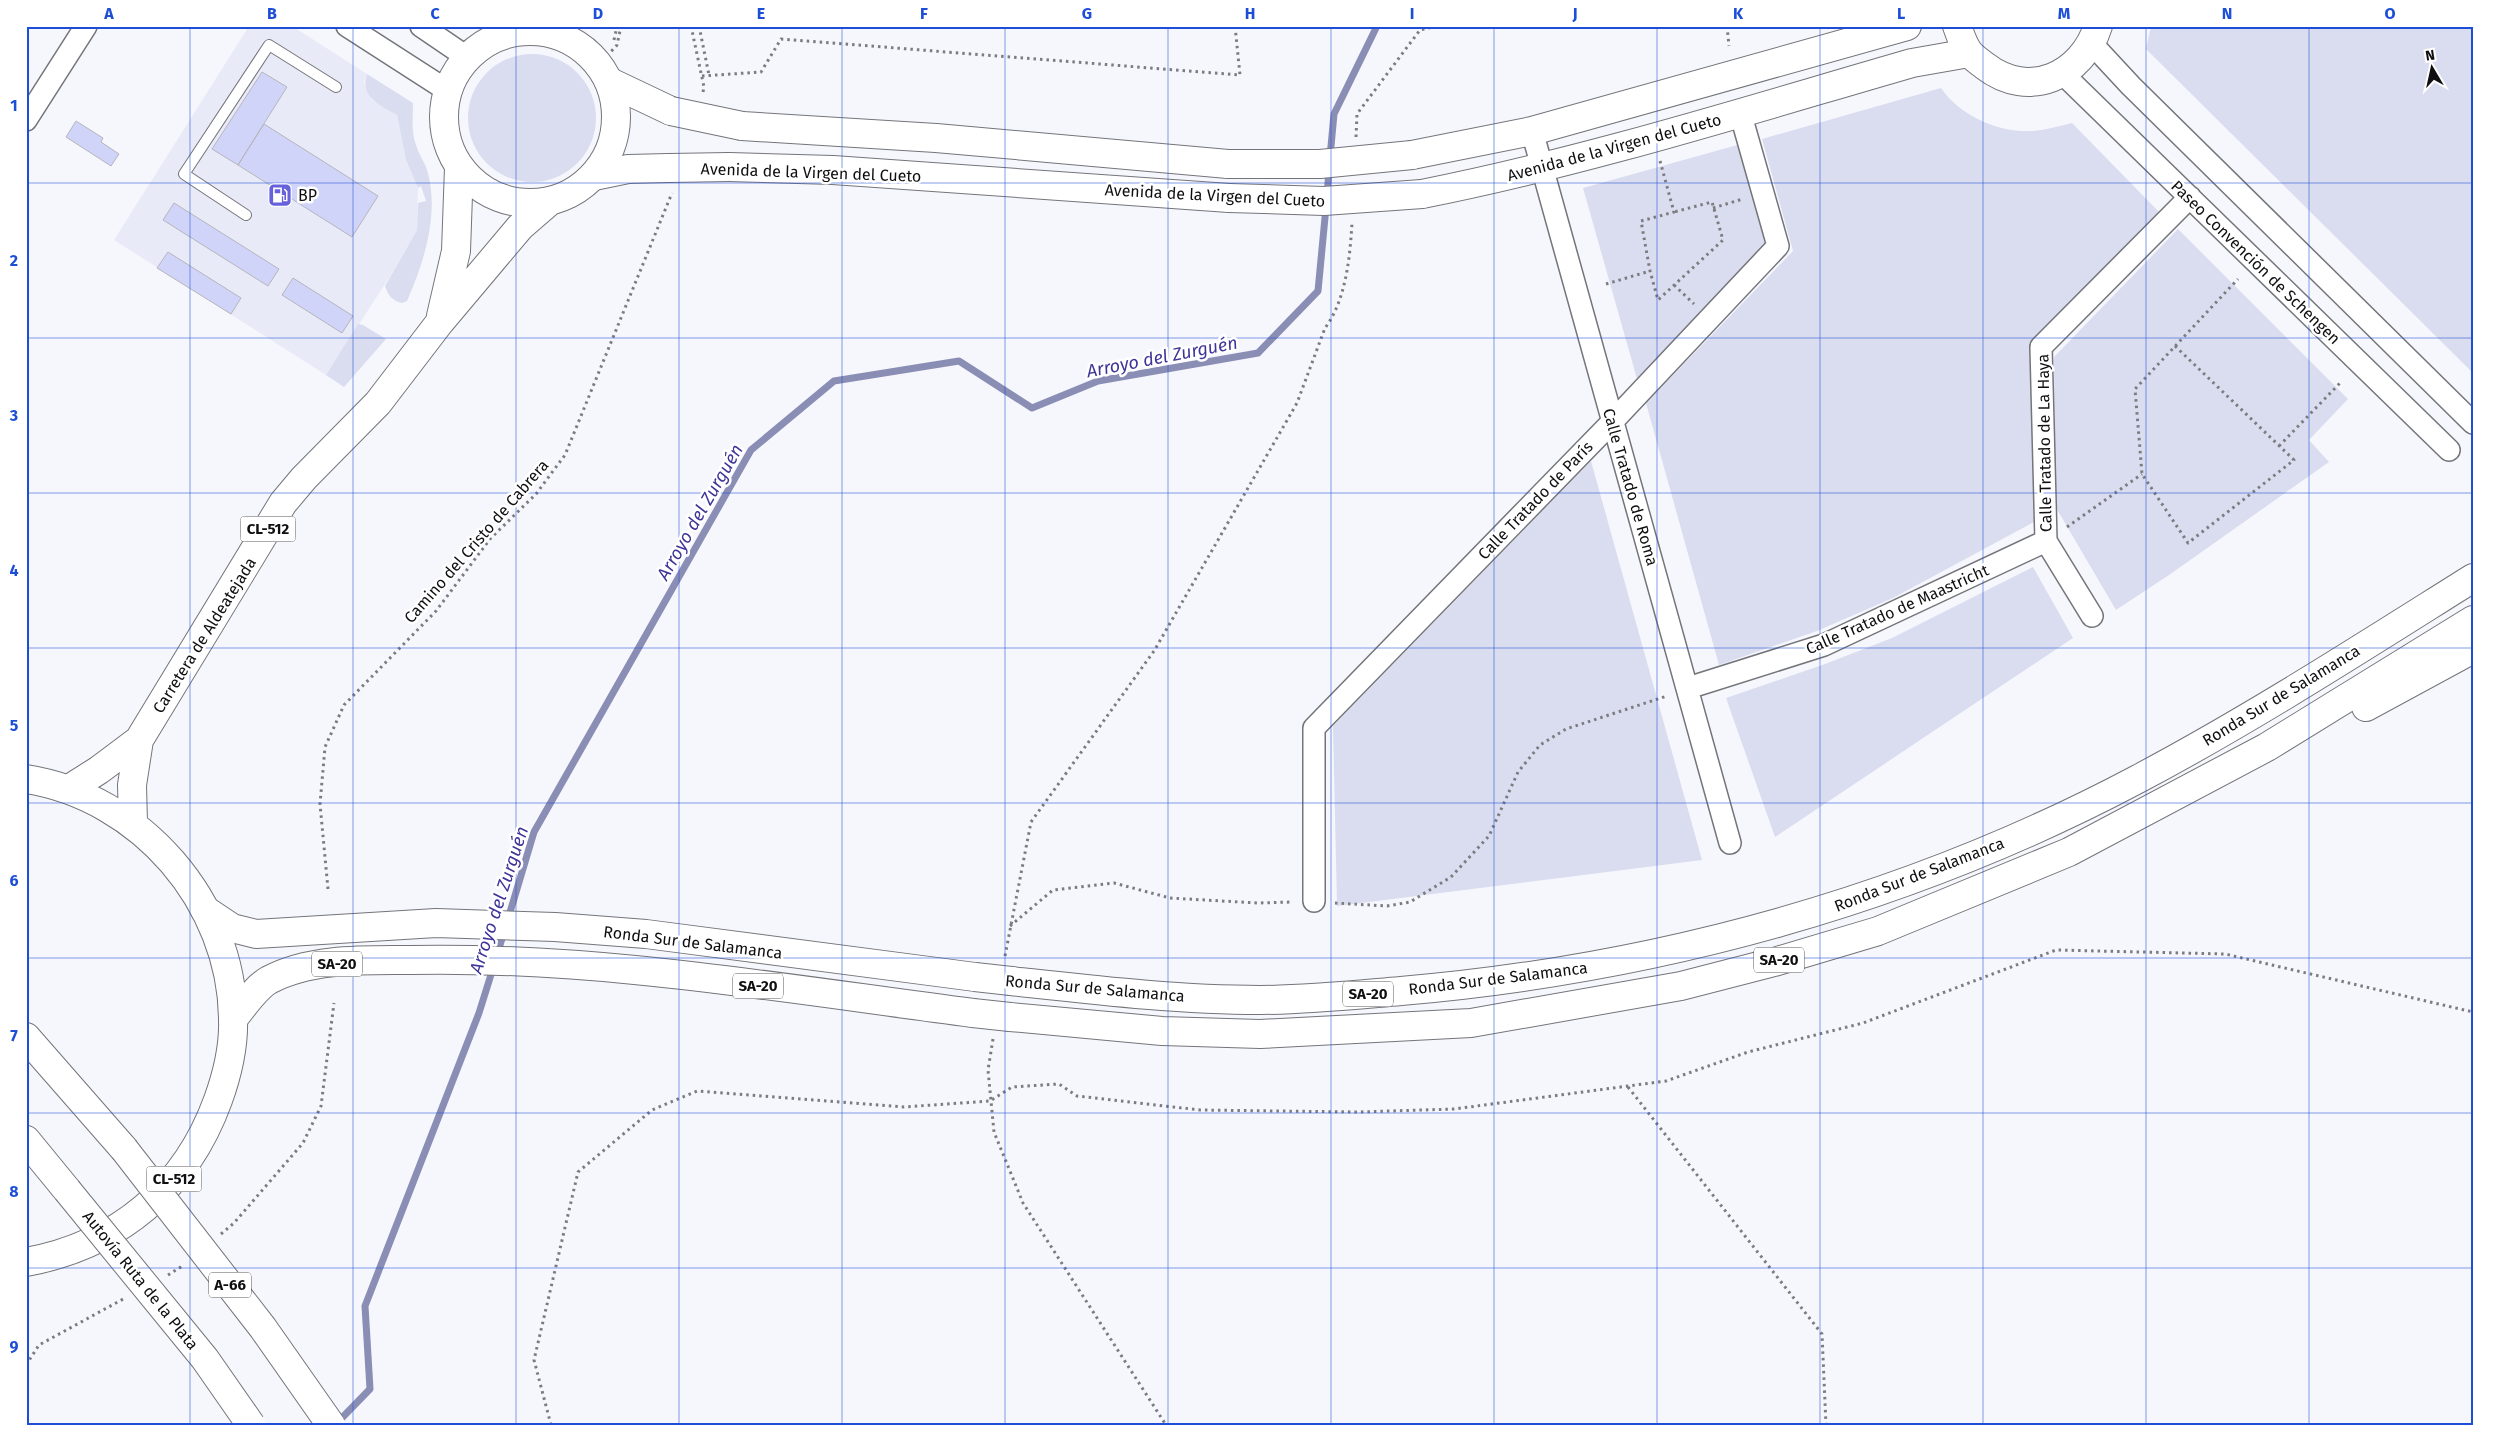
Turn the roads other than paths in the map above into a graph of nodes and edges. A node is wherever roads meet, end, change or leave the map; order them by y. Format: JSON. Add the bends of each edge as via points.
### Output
{"nodes":[{"id":1,"x":86,"y":26,"type":"edge"},
{"id":2,"x":347,"y":26,"type":"edge"},
{"id":3,"x":421,"y":26,"type":"edge"},
{"id":4,"x":1907,"y":26,"type":"edge"},
{"id":5,"x":1957,"y":26,"type":"edge"},
{"id":6,"x":507,"y":31,"type":"edge"},
{"id":7,"x":2095,"y":35,"type":"edge"},
{"id":8,"x":585,"y":39,"type":"edge"},
{"id":9,"x":1968,"y":53,"type":"junction"},
{"id":10,"x":468,"y":58,"type":"junction"},
{"id":11,"x":2063,"y":74,"type":"junction"},
{"id":12,"x":610,"y":82,"type":"junction"},
{"id":13,"x":336,"y":87,"type":"dead end"},
{"id":14,"x":448,"y":91,"type":"junction"},
{"id":15,"x":1740,"y":112,"type":"junction"},
{"id":16,"x":26,"y":120,"type":"edge"},
{"id":17,"x":1532,"y":131,"type":"junction"},
{"id":18,"x":459,"y":167,"type":"junction"},
{"id":19,"x":1543,"y":168,"type":"junction"},
{"id":20,"x":594,"y":176,"type":"junction"},
{"id":21,"x":2190,"y":198,"type":"junction"},
{"id":22,"x":550,"y":201,"type":"junction"},
{"id":23,"x":246,"y":215,"type":"dead end"},
{"id":24,"x":440,"y":322,"type":"junction"},
{"id":25,"x":1613,"y":421,"type":"junction"},
{"id":26,"x":2473,"y":423,"type":"edge"},
{"id":27,"x":2449,"y":450,"type":"dead end"},
{"id":28,"x":2046,"y":542,"type":"junction"},
{"id":29,"x":2473,"y":560,"type":"edge"},
{"id":30,"x":2473,"y":578,"type":"edge"},
{"id":31,"x":2092,"y":616,"type":"dead end"},
{"id":32,"x":2473,"y":620,"type":"edge"},
{"id":33,"x":2473,"y":650,"type":"edge"},
{"id":34,"x":2325,"y":670,"type":"junction"},
{"id":35,"x":1688,"y":688,"type":"junction"},
{"id":36,"x":139,"y":740,"type":"junction"},
{"id":37,"x":2267,"y":746,"type":"junction"},
{"id":38,"x":26,"y":779,"type":"edge"},
{"id":39,"x":69,"y":789,"type":"junction"},
{"id":40,"x":133,"y":823,"type":"junction"},
{"id":41,"x":1730,"y":843,"type":"dead end"},
{"id":42,"x":1314,"y":901,"type":"road end"},
{"id":43,"x":205,"y":910,"type":"junction"},
{"id":44,"x":233,"y":1019,"type":"junction"},
{"id":45,"x":26,"y":1036,"type":"edge"},
{"id":46,"x":26,"y":1140,"type":"edge"},
{"id":47,"x":26,"y":1262,"type":"edge"},
{"id":48,"x":251,"y":1425,"type":"edge"},
{"id":49,"x":331,"y":1425,"type":"edge"}],
"edges":[{"from":1,"to":16,"type":"street"},
{"from":2,"to":14,"type":"street"},
{"from":3,"to":10,"type":"street"},
{"from":4,"to":17,"type":"main road","name":"Avenida de la Virgen del Cueto"},
{"from":5,"to":9,"type":"main road"},
{"from":6,"to":8,"type":"main road","number":"CL-512","via":[[533,31]]},
{"from":6,"to":10,"type":"main road","number":"CL-512"},
{"from":7,"to":11,"type":"main road","via":[[2080,60]]},
{"from":7,"to":26,"type":"street","via":[[2131,86]]},
{"from":8,"to":12,"type":"main road","number":"CL-512"},
{"from":9,"to":11,"type":"main road","via":[[2000,77],[2034,82]]},
{"from":9,"to":15,"type":"main road","name":"Avenida de la Virgen del Cueto","via":[[1912,63]]},
{"from":10,"to":14,"type":"main road","number":"CL-512"},
{"from":11,"to":21,"type":"street","name":"Paseo Convención de Schengen"},
{"from":12,"to":17,"type":"main road","name":"Avenida de la Virgen del Cueto","bridge":true,"via":[[671,112],[742,126],[936,138],[1228,164],[1320,164],[1412,155]]},
{"from":12,"to":20,"type":"main road","number":"CL-512","via":[[616,106],[616,131],[608,155]]},
{"from":13,"to":23,"type":"lane","via":[[269,45],[184,174]]},
{"from":14,"to":18,"type":"main road","number":"CL-512","via":[[445,126],[448,143]]},
{"from":15,"to":19,"type":"main road","name":"Avenida de la Virgen del Cueto"},
{"from":15,"to":25,"type":"street","name":"Calle Tratado de París","via":[[1778,246]]},
{"from":17,"to":19,"type":"street","name":"Calle Tratado de Roma"},
{"from":18,"to":22,"type":"main road","number":"CL-512","via":[[477,186],[500,198],[525,204]]},
{"from":18,"to":24,"type":"main road","name":"Carretera de Aldeatejada","number":"CL-512","via":[[456,251]]},
{"from":19,"to":20,"type":"main road","name":"Avenida de la Virgen del Cueto","bridge":true,"via":[[1422,194],[1324,201],[1229,198],[833,170],[729,167],[672,176],[628,169]]},
{"from":19,"to":25,"type":"street","name":"Calle Tratado de Roma"},
{"from":20,"to":22,"type":"main road","number":"CL-512","via":[[574,192]]},
{"from":21,"to":27,"type":"street","name":"Paseo Convención de Schengen"},
{"from":21,"to":28,"type":"street","name":"Calle Tratado de La Haya","via":[[2041,347]]},
{"from":22,"to":24,"type":"main road","name":"Carretera de Aldeatejada","number":"CL-512","via":[[520,227]]},
{"from":24,"to":36,"type":"main road","name":"Carretera de Aldeatejada","number":"CL-512","via":[[378,403],[283,503]]},
{"from":25,"to":35,"type":"street","name":"Calle Tratado de Roma"},
{"from":25,"to":42,"type":"street","name":"Calle Tratado de París","via":[[1314,728]]},
{"from":28,"to":31,"type":"street","name":"Calle Tratado de La Haya"},
{"from":28,"to":35,"type":"street","name":"Calle Tratado de Maastricht","via":[[1824,645]]},
{"from":29,"to":34,"type":"main road"},
{"from":30,"to":34,"type":"main road","name":"Ronda Sur de Salamanca","number":"SA-20"},
{"from":32,"to":37,"type":"main road","number":"SA-20"},
{"from":33,"to":37,"type":"main road","via":[[2360,710]]},
{"from":34,"to":43,"type":"main road","name":"Ronda Sur de Salamanca","number":"SA-20","bridge":true,"via":[[2138,779],[2048,823],[1865,898],[1677,949],[1574,970],[1460,986],[1261,1000],[1088,990],[1008,973],[976,977],[646,934],[555,927],[436,923],[256,934],[232,928]]},
{"from":35,"to":41,"type":"street","name":"Calle Tratado de Roma"},
{"from":36,"to":39,"type":"main road","name":"Carretera de Aldeatejada","number":"CL-512"},
{"from":36,"to":40,"type":"main road","name":"Carretera de Aldeatejada","number":"CL-512","via":[[132,785]]},
{"from":37,"to":44,"type":"main road","number":"SA-20","bridge":true,"via":[[2069,852],[1878,932],[1681,986],[1471,1023],[1260,1034],[1002,1025],[973,1013],[658,973],[543,962],[460,959],[380,960],[311,966],[268,980]]},
{"from":38,"to":39,"type":"main road","number":"CL-512"},
{"from":39,"to":40,"type":"main road","number":"CL-512","via":[[101,803]]},
{"from":40,"to":43,"type":"main road","number":"CL-512","via":[[170,857]]},
{"from":43,"to":44,"type":"main road","number":"CL-512","via":[[220,945],[230,982]]},
{"from":44,"to":47,"type":"main road","number":"CL-512","via":[[225,1079],[198,1146],[176,1176],[148,1207],[123,1225],[77,1249]]},
{"from":45,"to":49,"type":"main road","number":"A-66","bridge":true,"via":[[124,1149],[264,1328]]},
{"from":46,"to":48,"type":"main road","name":"Autovía Ruta de la Plata","bridge":true,"via":[[206,1359]]}]}
